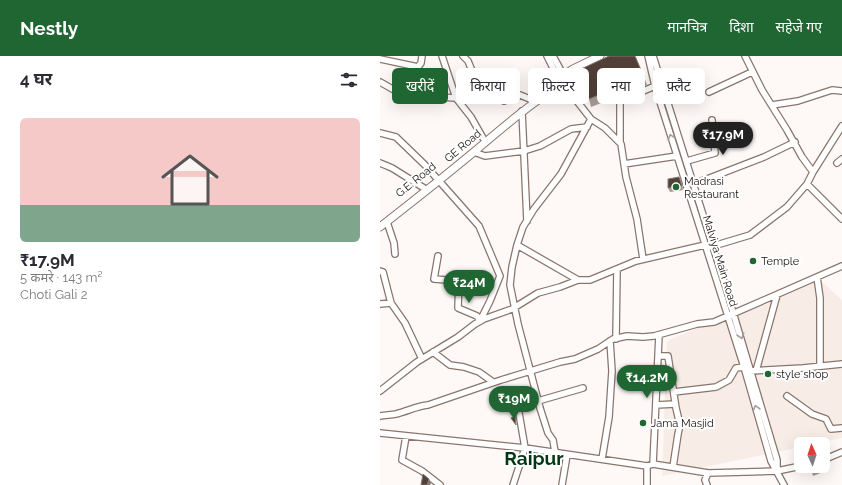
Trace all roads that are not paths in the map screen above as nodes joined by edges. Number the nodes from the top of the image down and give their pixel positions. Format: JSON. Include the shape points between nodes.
{"nodes":[{"id":1,"x":422,"y":56,"type":"edge"},
{"id":2,"x":442,"y":56,"type":"edge"},
{"id":3,"x":463,"y":56,"type":"edge"},
{"id":4,"x":547,"y":56,"type":"edge"},
{"id":5,"x":553,"y":56,"type":"edge"},
{"id":6,"x":648,"y":56,"type":"edge"},
{"id":7,"x":745,"y":56,"type":"edge"},
{"id":8,"x":654,"y":58,"type":"edge"},
{"id":9,"x":380,"y":59,"type":"edge"},
{"id":10,"x":602,"y":59,"type":"edge"},
{"id":11,"x":580,"y":66,"type":"junction"},
{"id":12,"x":552,"y":67,"type":"edge"},
{"id":13,"x":559,"y":67,"type":"joint"},
{"id":14,"x":471,"y":68,"type":"edge"},
{"id":15,"x":578,"y":68,"type":"edge"},
{"id":16,"x":586,"y":68,"type":"edge"},
{"id":17,"x":752,"y":72,"type":"junction"},
{"id":18,"x":653,"y":77,"type":"edge"},
{"id":19,"x":380,"y":82,"type":"edge"},
{"id":20,"x":653,"y":87,"type":"edge"},
{"id":21,"x":842,"y":91,"type":"edge"},
{"id":22,"x":709,"y":92,"type":"dead end"},
{"id":23,"x":456,"y":98,"type":"joint"},
{"id":24,"x":528,"y":103,"type":"edge"},
{"id":25,"x":461,"y":104,"type":"edge"},
{"id":26,"x":528,"y":104,"type":"edge"},
{"id":27,"x":580,"y":104,"type":"edge"},
{"id":28,"x":661,"y":104,"type":"edge"},
{"id":29,"x":772,"y":105,"type":"junction"},
{"id":30,"x":522,"y":111,"type":"junction"},
{"id":31,"x":591,"y":119,"type":"junction"},
{"id":32,"x":712,"y":120,"type":"dead end"},
{"id":33,"x":842,"y":126,"type":"edge"},
{"id":34,"x":587,"y":127,"type":"junction"},
{"id":35,"x":380,"y":133,"type":"edge"},
{"id":36,"x":484,"y":138,"type":"junction"},
{"id":37,"x":620,"y":142,"type":"junction"},
{"id":38,"x":795,"y":142,"type":"junction"},
{"id":39,"x":524,"y":151,"type":"junction"},
{"id":40,"x":474,"y":152,"type":"junction"},
{"id":41,"x":677,"y":156,"type":"junction"},
{"id":42,"x":842,"y":159,"type":"edge"},
{"id":43,"x":687,"y":161,"type":"junction"},
{"id":44,"x":380,"y":163,"type":"edge"},
{"id":45,"x":837,"y":163,"type":"dead end"},
{"id":46,"x":624,"y":164,"type":"junction"},
{"id":47,"x":812,"y":172,"type":"junction"},
{"id":48,"x":437,"y":179,"type":"junction"},
{"id":49,"x":694,"y":184,"type":"junction"},
{"id":50,"x":807,"y":184,"type":"junction"},
{"id":51,"x":424,"y":188,"type":"junction"},
{"id":52,"x":842,"y":219,"type":"edge"},
{"id":53,"x":527,"y":221,"type":"junction"},
{"id":54,"x":383,"y":222,"type":"edge"},
{"id":55,"x":380,"y":227,"type":"edge"},
{"id":56,"x":517,"y":245,"type":"junction"},
{"id":57,"x":714,"y":246,"type":"junction"},
{"id":58,"x":706,"y":247,"type":"junction"},
{"id":59,"x":395,"y":254,"type":"dead end"},
{"id":60,"x":438,"y":256,"type":"dead end"},
{"id":61,"x":643,"y":259,"type":"junction"},
{"id":62,"x":842,"y":266,"type":"edge"},
{"id":63,"x":617,"y":268,"type":"junction"},
{"id":64,"x":380,"y":272,"type":"edge"},
{"id":65,"x":500,"y":276,"type":"junction"},
{"id":66,"x":817,"y":277,"type":"junction"},
{"id":67,"x":578,"y":280,"type":"junction"},
{"id":68,"x":510,"y":285,"type":"junction"},
{"id":69,"x":777,"y":295,"type":"junction"},
{"id":70,"x":392,"y":303,"type":"junction"},
{"id":71,"x":380,"y":304,"type":"edge"},
{"id":72,"x":515,"y":306,"type":"junction"},
{"id":73,"x":734,"y":314,"type":"junction"},
{"id":74,"x":727,"y":316,"type":"junction"},
{"id":75,"x":480,"y":321,"type":"junction"},
{"id":76,"x":659,"y":335,"type":"junction"},
{"id":77,"x":613,"y":340,"type":"junction"},
{"id":78,"x":433,"y":352,"type":"junction"},
{"id":79,"x":659,"y":356,"type":"junction"},
{"id":80,"x":422,"y":359,"type":"junction"},
{"id":81,"x":842,"y":364,"type":"edge"},
{"id":82,"x":820,"y":366,"type":"junction"},
{"id":83,"x":749,"y":370,"type":"junction"},
{"id":84,"x":530,"y":372,"type":"junction"},
{"id":85,"x":493,"y":382,"type":"junction"},
{"id":86,"x":583,"y":388,"type":"dead end"},
{"id":87,"x":380,"y":391,"type":"edge"},
{"id":88,"x":674,"y":392,"type":"junction"},
{"id":89,"x":787,"y":396,"type":"dead end"},
{"id":90,"x":538,"y":401,"type":"junction"},
{"id":91,"x":675,"y":404,"type":"junction"},
{"id":92,"x":656,"y":405,"type":"junction"},
{"id":93,"x":519,"y":413,"type":"dead end"},
{"id":94,"x":380,"y":416,"type":"edge"},
{"id":95,"x":842,"y":428,"type":"edge"},
{"id":96,"x":380,"y":433,"type":"edge"},
{"id":97,"x":406,"y":436,"type":"junction"},
{"id":98,"x":525,"y":448,"type":"junction"},
{"id":99,"x":555,"y":452,"type":"junction"},
{"id":100,"x":842,"y":452,"type":"edge"},
{"id":101,"x":567,"y":455,"type":"junction"},
{"id":102,"x":830,"y":457,"type":"edge"},
{"id":103,"x":602,"y":459,"type":"junction"},
{"id":104,"x":650,"y":465,"type":"junction"},
{"id":105,"x":673,"y":467,"type":"junction"},
{"id":106,"x":794,"y":467,"type":"edge"},
{"id":107,"x":777,"y":471,"type":"junction"},
{"id":108,"x":708,"y":473,"type":"junction"},
{"id":109,"x":432,"y":483,"type":"edge"},
{"id":110,"x":440,"y":485,"type":"edge"},
{"id":111,"x":513,"y":485,"type":"edge"},
{"id":112,"x":562,"y":485,"type":"edge"},
{"id":113,"x":647,"y":485,"type":"edge"},
{"id":114,"x":707,"y":485,"type":"edge"},
{"id":115,"x":784,"y":485,"type":"edge"}],
"edges":[{"from":1,"to":9,"type":"street","via":[[418,67]]},
{"from":2,"to":23,"type":"street"},
{"from":3,"to":14,"type":"street"},
{"from":4,"to":12,"type":"street"},
{"from":5,"to":13,"type":"street"},
{"from":6,"to":18,"type":"street","name":"Malviya Main Road"},
{"from":7,"to":17,"type":"street"},
{"from":8,"to":43,"type":"street","name":"Malviya Main Road"},
{"from":10,"to":11,"type":"main road"},
{"from":10,"to":16,"type":"main road"},
{"from":11,"to":13,"type":"street","via":[[563,69]]},
{"from":11,"to":15,"type":"main road"},
{"from":17,"to":22,"type":"street"},
{"from":17,"to":29,"type":"street"},
{"from":19,"to":23,"type":"street","via":[[403,95]]},
{"from":20,"to":37,"type":"street","via":[[620,101]]},
{"from":21,"to":29,"type":"street","via":[[832,90],[798,101]]},
{"from":24,"to":36,"type":"main road","name":"G.E. Road"},
{"from":25,"to":36,"type":"street"},
{"from":26,"to":30,"type":"main road","name":"GE Road"},
{"from":27,"to":31,"type":"street"},
{"from":41,"to":28,"type":"street","name":"Malviya Main Road","one_way":true},
{"from":29,"to":38,"type":"street"},
{"from":30,"to":39,"type":"street"},
{"from":30,"to":40,"type":"main road","name":"GE Road"},
{"from":31,"to":34,"type":"street"},
{"from":31,"to":37,"type":"street"},
{"from":32,"to":43,"type":"street","via":[[715,153]]},
{"from":33,"to":47,"type":"street"},
{"from":34,"to":39,"type":"street","via":[[571,129],[540,146]]},
{"from":34,"to":53,"type":"street","via":[[561,174]]},
{"from":35,"to":48,"type":"street","via":[[396,137]]},
{"from":36,"to":48,"type":"main road","name":"G.E. Road"},
{"from":37,"to":46,"type":"street"},
{"from":38,"to":47,"type":"street"},
{"from":38,"to":49,"type":"street"},
{"from":39,"to":40,"type":"street","via":[[485,156]]},
{"from":39,"to":53,"type":"street"},
{"from":40,"to":48,"type":"main road","name":"GE Road"},
{"from":41,"to":46,"type":"street"},
{"from":41,"to":58,"type":"street","name":"Malviya Main Road"},
{"from":42,"to":45,"type":"street"},
{"from":43,"to":49,"type":"street","name":"Malviya Main Road"},
{"from":44,"to":51,"type":"street"},
{"from":46,"to":61,"type":"street"},
{"from":47,"to":50,"type":"street"},
{"from":48,"to":51,"type":"main road","name":"G.E. Road"},
{"from":48,"to":54,"type":"main road","name":"GE Road"},
{"from":48,"to":65,"type":"street","via":[[479,226]]},
{"from":49,"to":57,"type":"street","name":"Malviya Main Road"},
{"from":50,"to":52,"type":"street"},
{"from":50,"to":57,"type":"street","via":[[787,207],[750,235]]},
{"from":51,"to":54,"type":"main road","name":"G.E. Road"},
{"from":53,"to":56,"type":"street"},
{"from":54,"to":55,"type":"main road","name":"GE Road"},
{"from":54,"to":59,"type":"street","via":[[394,243]]},
{"from":56,"to":67,"type":"street"},
{"from":56,"to":68,"type":"street"},
{"from":57,"to":58,"type":"street"},
{"from":57,"to":73,"type":"street","name":"Malviya Main Road"},
{"from":58,"to":61,"type":"street"},
{"from":58,"to":74,"type":"street","name":"Malviya Main Road"},
{"from":60,"to":75,"type":"street","via":[[434,279],[459,281],[458,308],[477,316]]},
{"from":61,"to":63,"type":"street"},
{"from":62,"to":66,"type":"street"},
{"from":63,"to":67,"type":"street","via":[[590,280]]},
{"from":63,"to":77,"type":"street"},
{"from":64,"to":70,"type":"street","via":[[383,272]]},
{"from":65,"to":68,"type":"street"},
{"from":65,"to":75,"type":"street"},
{"from":66,"to":69,"type":"street"},
{"from":66,"to":82,"type":"street","via":[[820,298]]},
{"from":67,"to":72,"type":"street","via":[[538,293]]},
{"from":68,"to":72,"type":"street"},
{"from":69,"to":73,"type":"street"},
{"from":69,"to":83,"type":"street"},
{"from":70,"to":71,"type":"street"},
{"from":70,"to":80,"type":"street","via":[[405,323]]},
{"from":72,"to":75,"type":"street"},
{"from":72,"to":84,"type":"street"},
{"from":73,"to":74,"type":"street"},
{"from":73,"to":83,"type":"street","name":"Malviya Main Road","one_way":true},
{"from":74,"to":76,"type":"street","via":[[714,322]]},
{"from":74,"to":83,"type":"street","name":"Malviya Main Road"},
{"from":75,"to":78,"type":"street"},
{"from":76,"to":77,"type":"street","via":[[627,336]]},
{"from":76,"to":79,"type":"street"},
{"from":77,"to":84,"type":"street","via":[[575,359]]},
{"from":77,"to":103,"type":"street","via":[[609,417]]},
{"from":78,"to":80,"type":"street"},
{"from":78,"to":85,"type":"street","via":[[450,365],[479,372]]},
{"from":79,"to":88,"type":"street","via":[[668,356]]},
{"from":79,"to":92,"type":"street"},
{"from":80,"to":87,"type":"street"},
{"from":81,"to":82,"type":"street"},
{"from":82,"to":83,"type":"street"},
{"from":83,"to":88,"type":"street","via":[[736,368],[730,380],[716,387]]},
{"from":83,"to":107,"type":"street","name":"Malviya Main Road","via":[[771,461]]},
{"from":84,"to":85,"type":"street"},
{"from":84,"to":90,"type":"street"},
{"from":85,"to":94,"type":"street","via":[[428,405],[417,406],[398,414]]},
{"from":86,"to":90,"type":"street"},
{"from":88,"to":91,"type":"street"},
{"from":89,"to":95,"type":"street","via":[[812,414],[826,419],[831,428]]},
{"from":90,"to":99,"type":"street"},
{"from":91,"to":92,"type":"street"},
{"from":91,"to":105,"type":"street","via":[[680,425]]},
{"from":92,"to":104,"type":"street"},
{"from":93,"to":98,"type":"street"},
{"from":96,"to":97,"type":"street"},
{"from":97,"to":98,"type":"street"},
{"from":97,"to":109,"type":"street","via":[[402,460],[422,471]]},
{"from":98,"to":99,"type":"street"},
{"from":98,"to":111,"type":"street"},
{"from":99,"to":101,"type":"street"},
{"from":100,"to":102,"type":"street"},
{"from":101,"to":103,"type":"street"},
{"from":101,"to":112,"type":"street"},
{"from":103,"to":104,"type":"street"},
{"from":104,"to":105,"type":"street"},
{"from":104,"to":113,"type":"street"},
{"from":105,"to":108,"type":"street"},
{"from":106,"to":107,"type":"street"},
{"from":107,"to":108,"type":"street"},
{"from":107,"to":115,"type":"street","name":"Malviya Main Road"},
{"from":108,"to":114,"type":"street","via":[[705,480]]},
{"from":109,"to":110,"type":"street"}]}
